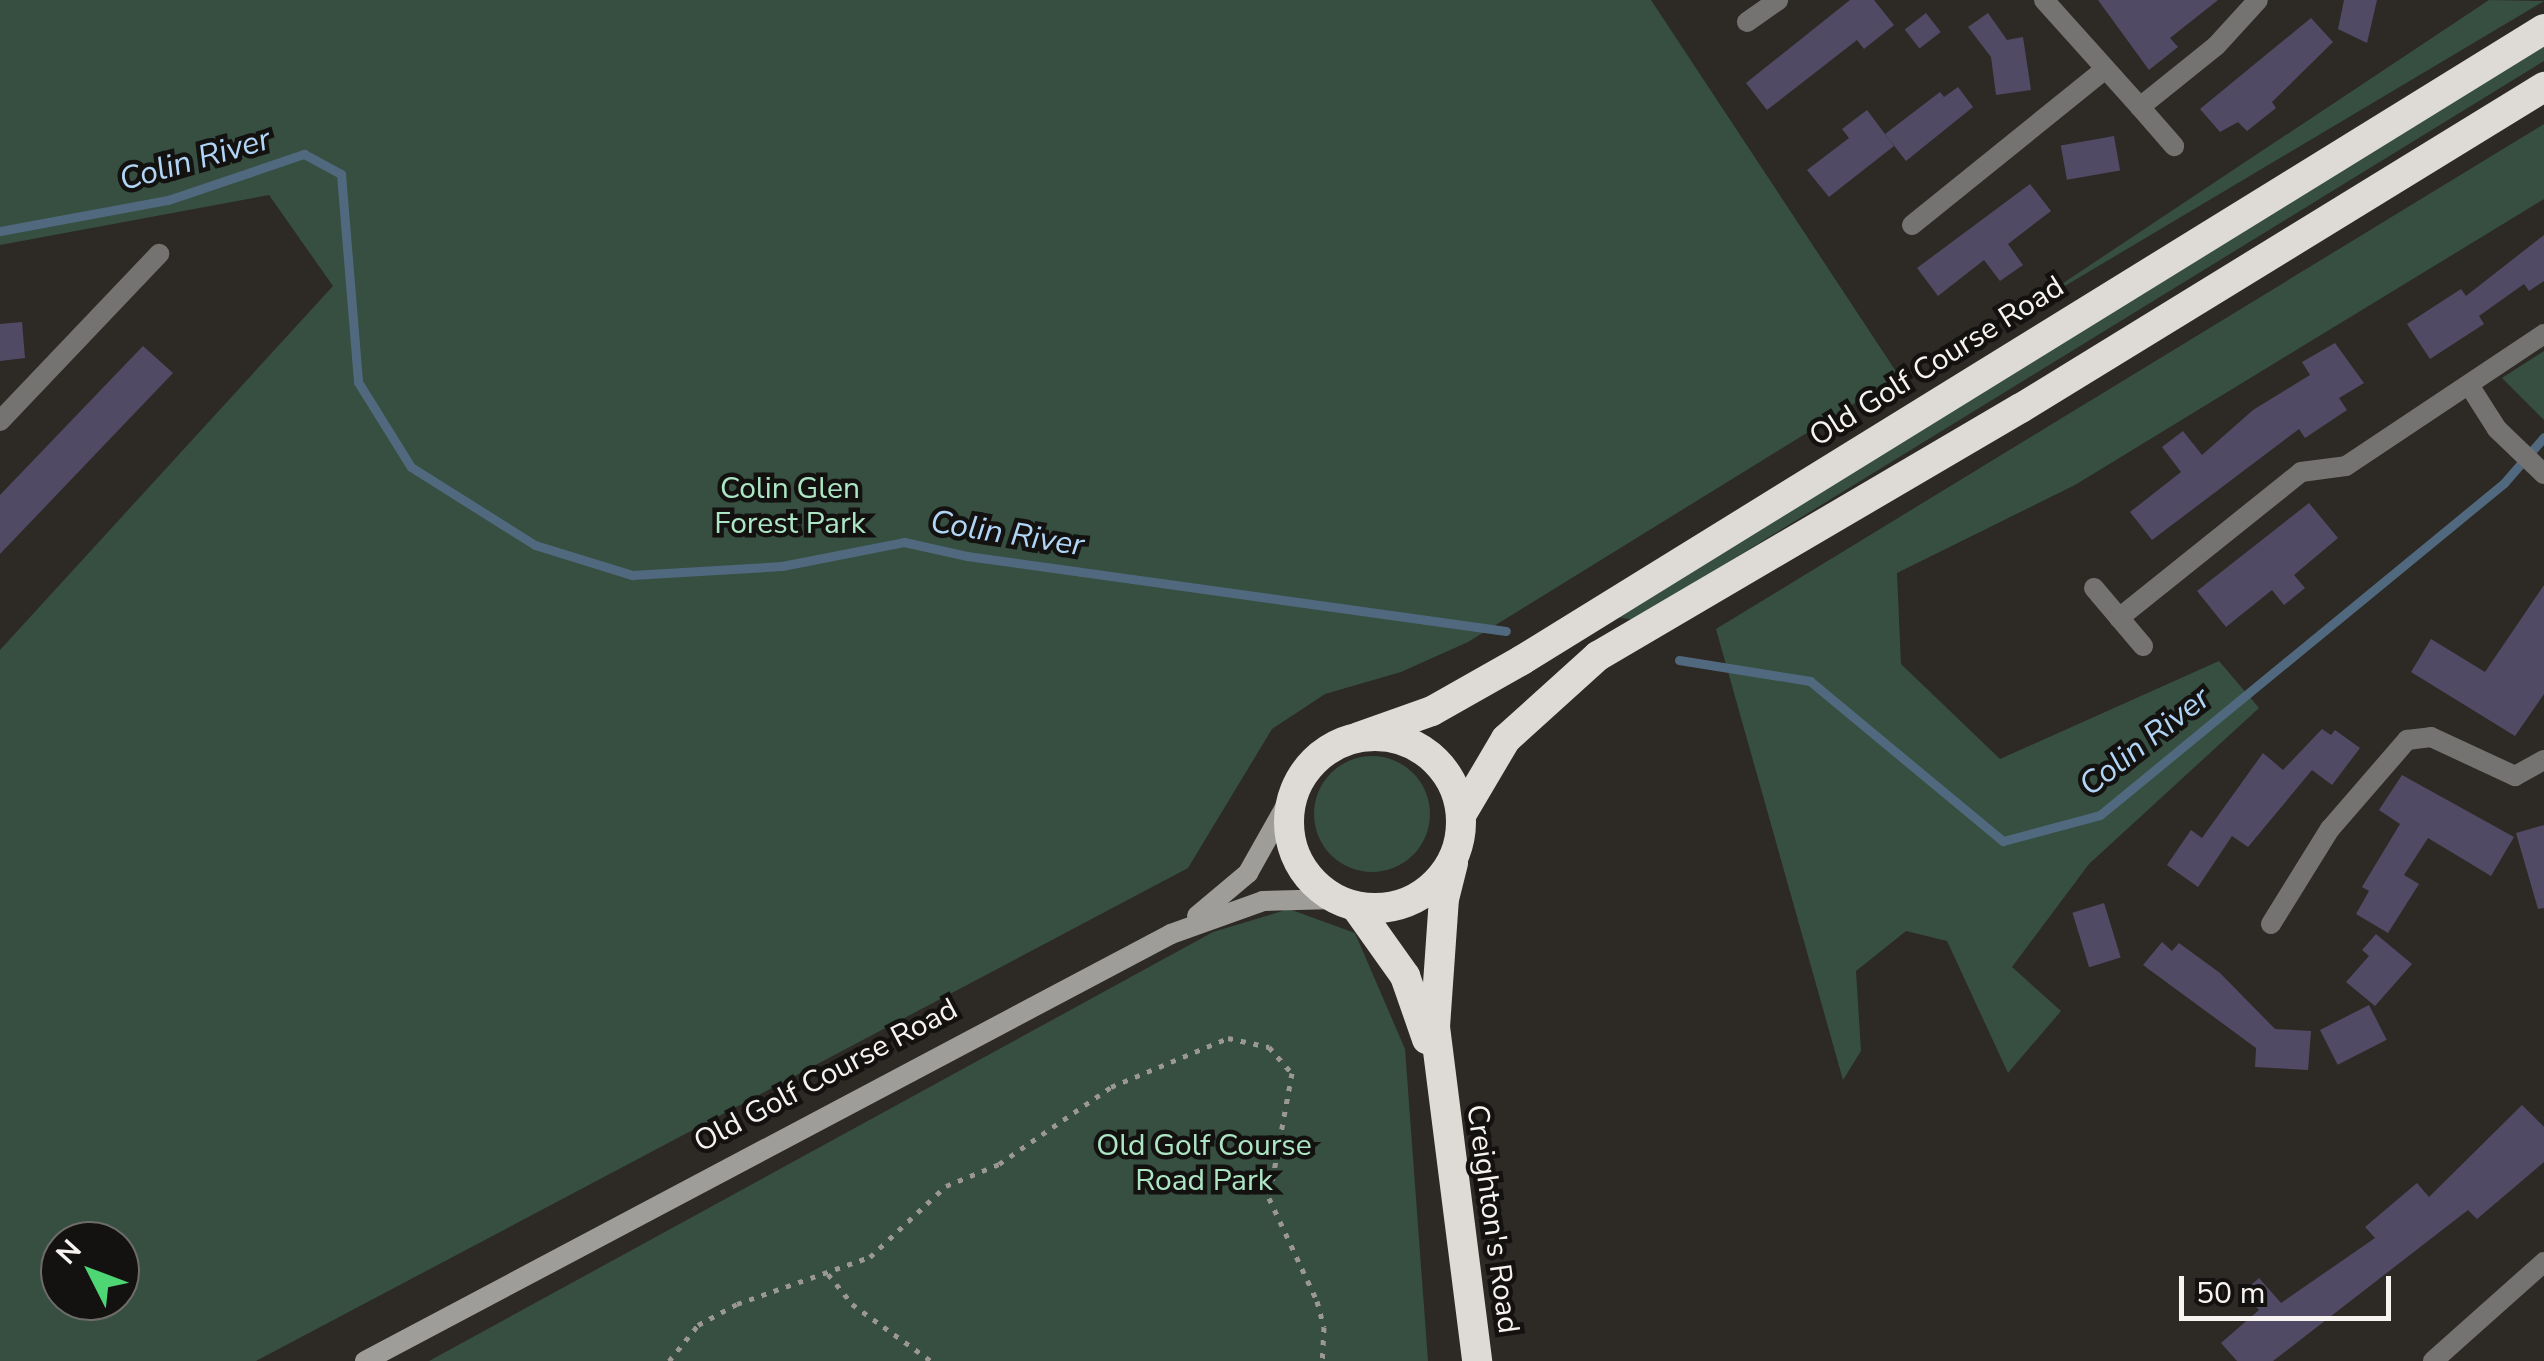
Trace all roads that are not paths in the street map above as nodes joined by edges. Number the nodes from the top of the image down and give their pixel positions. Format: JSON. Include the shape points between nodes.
{"nodes":[{"id":1,"x":1778,"y":0,"type":"edge"},
{"id":2,"x":2044,"y":0,"type":"edge"},
{"id":3,"x":2258,"y":0,"type":"edge"},
{"id":4,"x":1746,"y":22,"type":"dead end"},
{"id":5,"x":2544,"y":29,"type":"edge"},
{"id":6,"x":2105,"y":68,"type":"junction"},
{"id":7,"x":2544,"y":87,"type":"edge"},
{"id":8,"x":2140,"y":106,"type":"junction"},
{"id":9,"x":2174,"y":146,"type":"dead end"},
{"id":10,"x":1912,"y":224,"type":"dead end"},
{"id":11,"x":159,"y":254,"type":"dead end"},
{"id":12,"x":2544,"y":334,"type":"edge"},
{"id":13,"x":2469,"y":384,"type":"junction"},
{"id":14,"x":0,"y":421,"type":"edge"},
{"id":15,"x":2544,"y":474,"type":"edge"},
{"id":16,"x":2094,"y":588,"type":"dead end"},
{"id":17,"x":1670,"y":618,"type":"junction"},
{"id":18,"x":2119,"y":618,"type":"junction"},
{"id":19,"x":2142,"y":646,"type":"dead end"},
{"id":20,"x":1359,"y":737,"type":"junction"},
{"id":21,"x":2544,"y":760,"type":"edge"},
{"id":22,"x":1296,"y":786,"type":"junction"},
{"id":23,"x":1460,"y":815,"type":"junction"},
{"id":24,"x":1456,"y":851,"type":"junction"},
{"id":25,"x":1345,"y":903,"type":"junction"},
{"id":26,"x":2271,"y":924,"type":"dead end"},
{"id":27,"x":1171,"y":934,"type":"junction"},
{"id":28,"x":1438,"y":1086,"type":"junction"},
{"id":29,"x":2544,"y":1262,"type":"edge"},
{"id":30,"x":365,"y":1361,"type":"edge"},
{"id":31,"x":1477,"y":1361,"type":"edge"},
{"id":32,"x":2433,"y":1361,"type":"edge"}],
"edges":[{"from":1,"to":4,"type":"street"},
{"from":2,"to":6,"type":"street"},
{"from":3,"to":8,"type":"street","via":[[2216,46]]},
{"from":5,"to":20,"type":"highway","name":"Old Golf Course Road","via":[[1522,660],[1432,711]]},
{"from":6,"to":8,"type":"street"},
{"from":6,"to":10,"type":"street"},
{"from":7,"to":17,"type":"highway"},
{"from":8,"to":9,"type":"street"},
{"from":11,"to":14,"type":"street"},
{"from":12,"to":13,"type":"street"},
{"from":13,"to":15,"type":"street","via":[[2497,429]]},
{"from":13,"to":18,"type":"street","via":[[2346,466],[2301,472]]},
{"from":16,"to":18,"type":"street"},
{"from":17,"to":23,"type":"highway","via":[[1598,656],[1550,693],[1506,739]]},
{"from":17,"to":24,"type":"highway","via":[[1568,702],[1511,760]]},
{"from":18,"to":19,"type":"street"},
{"from":20,"to":22,"type":"highway","via":[[1322,755]]},
{"from":20,"to":23,"type":"highway","via":[[1385,736],[1433,758],[1450,779]]},
{"from":21,"to":26,"type":"street","via":[[2515,776],[2430,737],[2406,740],[2330,829]]},
{"from":22,"to":25,"type":"highway","via":[[1290,839],[1299,864]]},
{"from":22,"to":27,"type":"street","via":[[1248,873]]},
{"from":23,"to":24,"type":"highway"},
{"from":24,"to":25,"type":"highway","via":[[1423,894],[1401,905]]},
{"from":24,"to":28,"type":"highway","name":"Creighton's Road","via":[[1437,965]]},
{"from":25,"to":27,"type":"street","name":"Old Golf Course Road","via":[[1263,901]]},
{"from":25,"to":28,"type":"highway","name":"Creighton's Road","via":[[1404,976]]},
{"from":27,"to":30,"type":"street","name":"Old Golf Course Road"},
{"from":28,"to":31,"type":"highway","name":"Creighton's Road"},
{"from":29,"to":32,"type":"street"}]}
